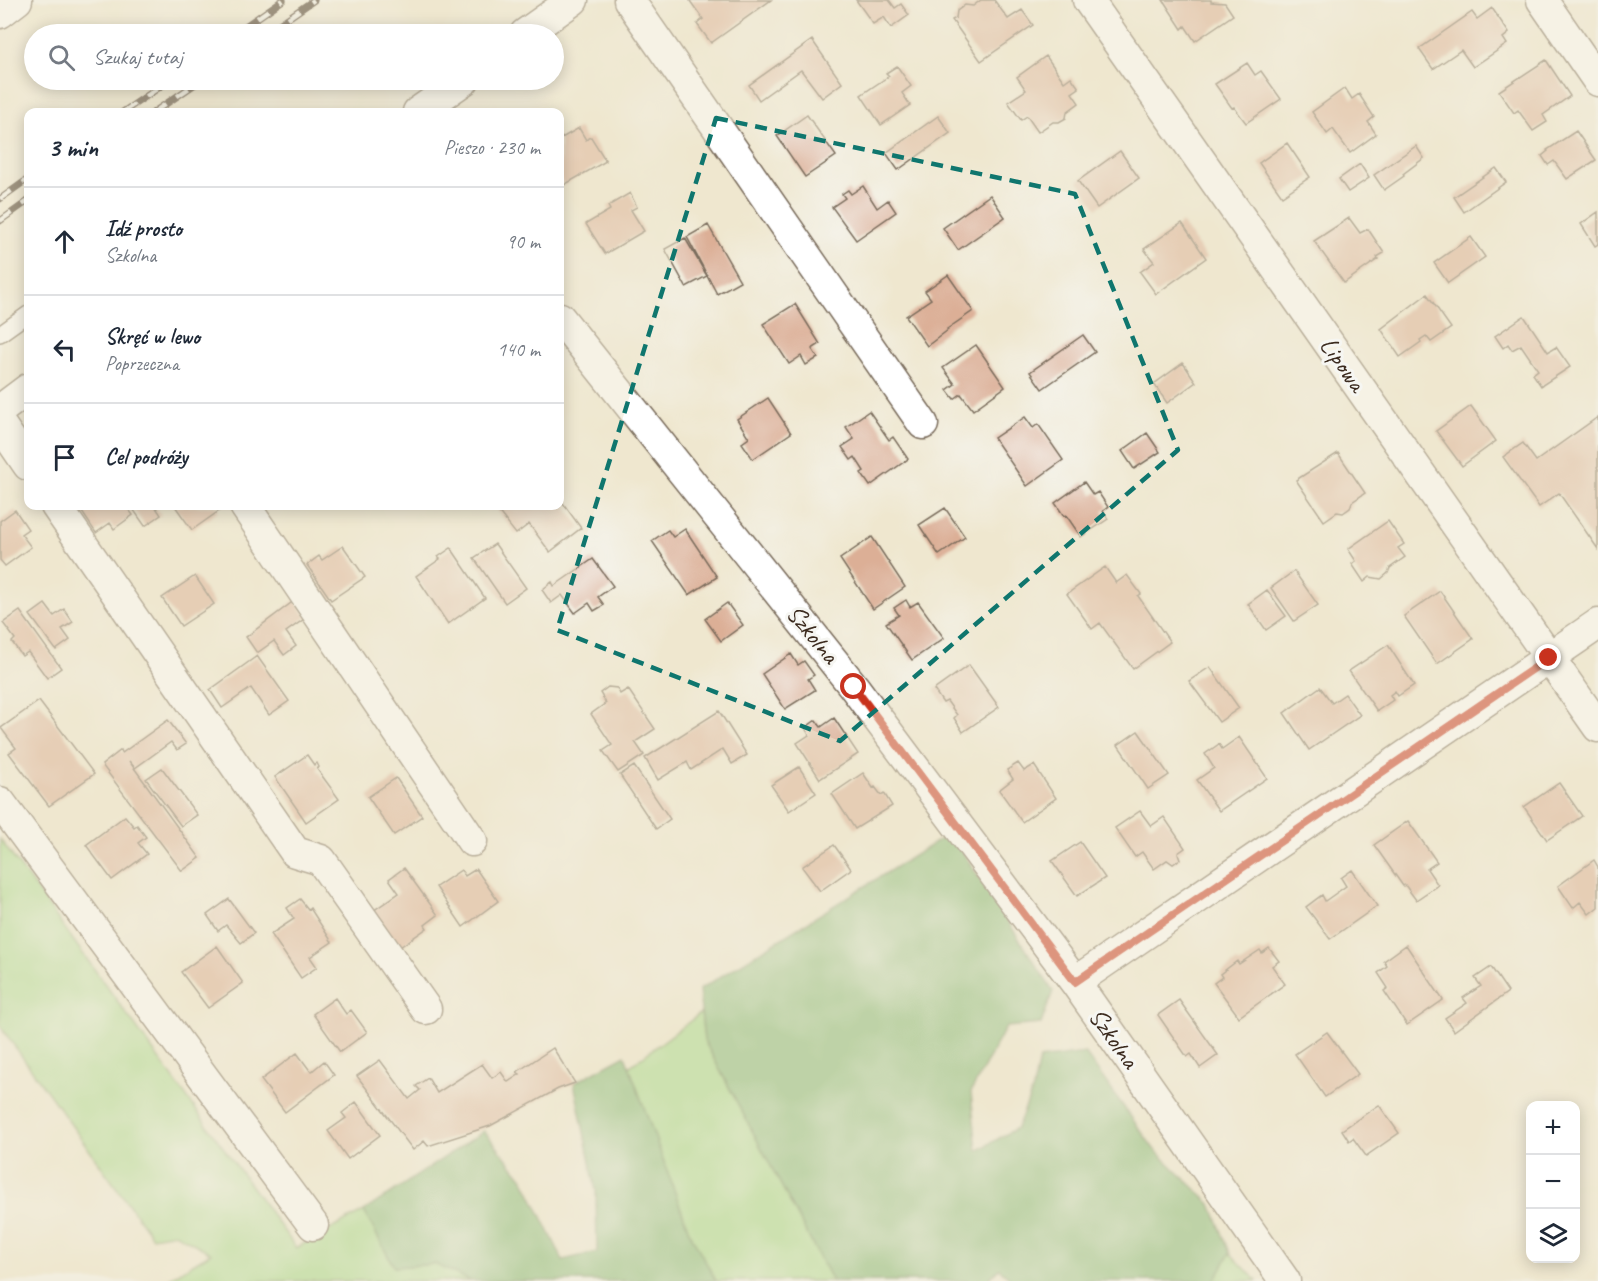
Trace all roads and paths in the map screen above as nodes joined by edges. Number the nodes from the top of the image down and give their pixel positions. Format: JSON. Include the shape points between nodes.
{"nodes":[{"id":1,"x":17,"y":0,"type":"edge"},
{"id":2,"x":573,"y":0,"type":"edge"},
{"id":3,"x":629,"y":0,"type":"edge"},
{"id":4,"x":1088,"y":0,"type":"edge"},
{"id":5,"x":1542,"y":0,"type":"edge"},
{"id":6,"x":0,"y":13,"type":"edge"},
{"id":7,"x":539,"y":24,"type":"edge"},
{"id":8,"x":1598,"y":81,"type":"edge"},
{"id":9,"x":450,"y":90,"type":"edge"},
{"id":10,"x":424,"y":108,"type":"edge"},
{"id":11,"x":24,"y":317,"type":"edge"},
{"id":12,"x":564,"y":323,"type":"edge"},
{"id":13,"x":0,"y":334,"type":"edge"},
{"id":14,"x":24,"y":392,"type":"edge"},
{"id":15,"x":0,"y":410,"type":"edge"},
{"id":16,"x":0,"y":424,"type":"edge"},
{"id":17,"x":923,"y":424,"type":"dead end"},
{"id":18,"x":24,"y":459,"type":"edge"},
{"id":19,"x":59,"y":510,"type":"edge"},
{"id":20,"x":248,"y":510,"type":"edge"},
{"id":21,"x":1598,"y":624,"type":"edge"},
{"id":22,"x":1549,"y":658,"type":"junction"},
{"id":23,"x":1598,"y":727,"type":"edge"},
{"id":24,"x":0,"y":802,"type":"edge"},
{"id":25,"x":472,"y":841,"type":"dead end"},
{"id":26,"x":1075,"y":982,"type":"junction"},
{"id":27,"x":426,"y":1009,"type":"dead end"},
{"id":28,"x":313,"y":1226,"type":"dead end"},
{"id":29,"x":1285,"y":1281,"type":"edge"}],
"edges":[{"from":1,"to":6,"type":"street"},
{"from":2,"to":7,"type":"street"},
{"from":3,"to":17,"type":"street"},
{"from":4,"to":22,"type":"street","name":"Lipowa"},
{"from":5,"to":8,"type":"street"},
{"from":9,"to":10,"type":"street"},
{"from":11,"to":13,"type":"lane"},
{"from":12,"to":26,"type":"street","name":"Szkolna","via":[[854,687]]},
{"from":14,"to":15,"type":"street"},
{"from":16,"to":18,"type":"street"},
{"from":19,"to":27,"type":"street","via":[[294,852],[321,860]]},
{"from":20,"to":25,"type":"street"},
{"from":21,"to":22,"type":"street"},
{"from":22,"to":23,"type":"street","name":"Lipowa"},
{"from":22,"to":26,"type":"street"},
{"from":24,"to":28,"type":"street"},
{"from":26,"to":29,"type":"street","name":"Szkolna"}]}
